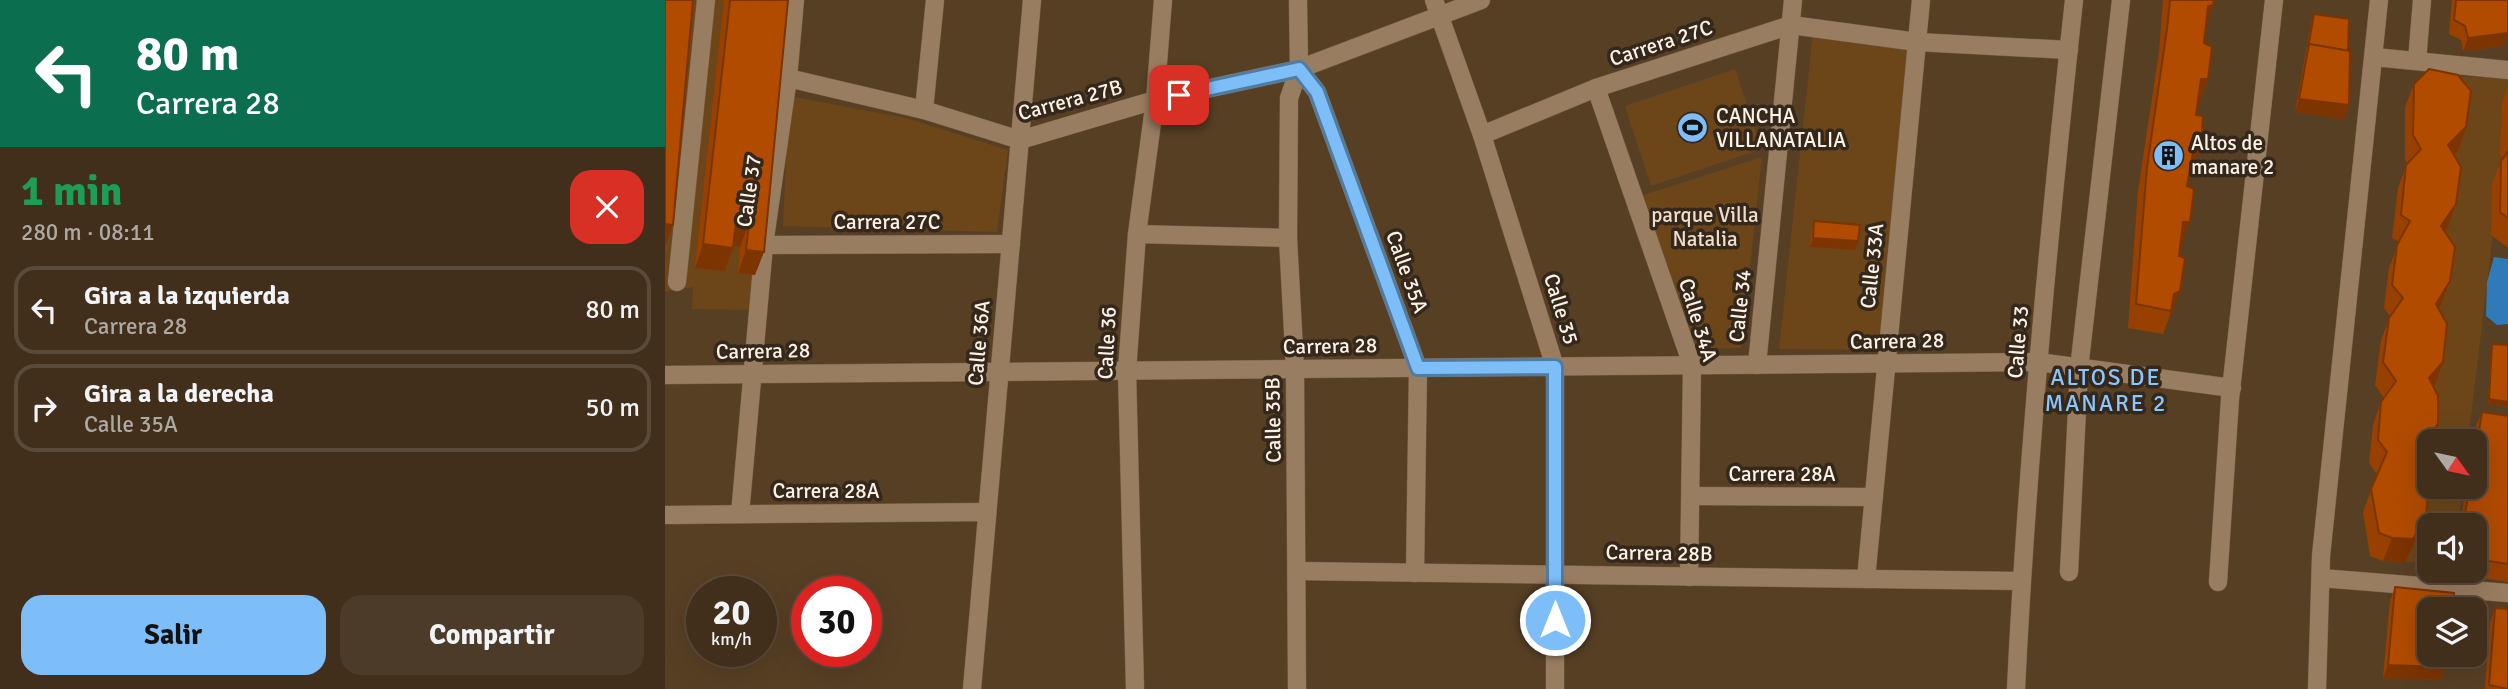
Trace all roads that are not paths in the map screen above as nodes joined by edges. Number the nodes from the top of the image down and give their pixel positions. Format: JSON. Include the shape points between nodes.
{"nodes":[{"id":1,"x":706,"y":0,"type":"edge"},
{"id":2,"x":795,"y":0,"type":"edge"},
{"id":3,"x":935,"y":0,"type":"edge"},
{"id":4,"x":1032,"y":0,"type":"edge"},
{"id":5,"x":1163,"y":0,"type":"edge"},
{"id":6,"x":1298,"y":0,"type":"edge"},
{"id":7,"x":1481,"y":0,"type":"edge"},
{"id":8,"x":1793,"y":0,"type":"edge"},
{"id":9,"x":1921,"y":0,"type":"edge"},
{"id":10,"x":2074,"y":0,"type":"edge"},
{"id":11,"x":2121,"y":0,"type":"edge"},
{"id":12,"x":2274,"y":0,"type":"edge"},
{"id":13,"x":2379,"y":0,"type":"edge"},
{"id":14,"x":2422,"y":0,"type":"edge"},
{"id":15,"x":1437,"y":8,"type":"edge"},
{"id":16,"x":1791,"y":25,"type":"junction"},
{"id":17,"x":1917,"y":41,"type":"junction"},
{"id":18,"x":2069,"y":50,"type":"junction"},
{"id":19,"x":2374,"y":57,"type":"junction"},
{"id":20,"x":2417,"y":61,"type":"junction"},
{"id":21,"x":1299,"y":69,"type":"junction"},
{"id":22,"x":2508,"y":70,"type":"edge"},
{"id":23,"x":788,"y":79,"type":"junction"},
{"id":24,"x":1596,"y":88,"type":"junction"},
{"id":25,"x":1155,"y":100,"type":"junction"},
{"id":26,"x":924,"y":110,"type":"junction"},
{"id":27,"x":1482,"y":135,"type":"junction"},
{"id":28,"x":1020,"y":140,"type":"junction"},
{"id":29,"x":1137,"y":234,"type":"junction"},
{"id":30,"x":1288,"y":238,"type":"junction"},
{"id":31,"x":1011,"y":244,"type":"junction"},
{"id":32,"x":764,"y":245,"type":"junction"},
{"id":33,"x":677,"y":282,"type":"dead end"},
{"id":34,"x":2038,"y":362,"type":"junction"},
{"id":35,"x":1886,"y":364,"type":"junction"},
{"id":36,"x":1692,"y":365,"type":"junction"},
{"id":37,"x":1757,"y":365,"type":"junction"},
{"id":38,"x":1555,"y":367,"type":"junction"},
{"id":39,"x":1418,"y":368,"type":"junction"},
{"id":40,"x":1295,"y":369,"type":"junction"},
{"id":41,"x":2079,"y":369,"type":"junction"},
{"id":42,"x":1127,"y":370,"type":"junction"},
{"id":43,"x":1000,"y":372,"type":"junction"},
{"id":44,"x":753,"y":374,"type":"junction"},
{"id":45,"x":665,"y":375,"type":"edge"},
{"id":46,"x":2232,"y":388,"type":"junction"},
{"id":47,"x":1691,"y":496,"type":"junction"},
{"id":48,"x":1874,"y":497,"type":"junction"},
{"id":49,"x":987,"y":512,"type":"junction"},
{"id":50,"x":740,"y":514,"type":"junction"},
{"id":51,"x":665,"y":515,"type":"edge"},
{"id":52,"x":1297,"y":572,"type":"junction"},
{"id":53,"x":2069,"y":572,"type":"dead end"},
{"id":54,"x":1415,"y":573,"type":"junction"},
{"id":55,"x":1555,"y":575,"type":"junction"},
{"id":56,"x":1689,"y":577,"type":"junction"},
{"id":57,"x":2321,"y":578,"type":"junction"},
{"id":58,"x":1866,"y":579,"type":"junction"},
{"id":59,"x":2021,"y":581,"type":"junction"},
{"id":60,"x":2218,"y":582,"type":"dead end"},
{"id":61,"x":2508,"y":593,"type":"edge"},
{"id":62,"x":972,"y":689,"type":"edge"},
{"id":63,"x":1135,"y":689,"type":"edge"},
{"id":64,"x":1297,"y":689,"type":"edge"},
{"id":65,"x":1555,"y":689,"type":"edge"},
{"id":66,"x":2016,"y":689,"type":"edge"},
{"id":67,"x":2317,"y":689,"type":"edge"}],
"edges":[{"from":1,"to":33,"type":"street"},
{"from":2,"to":23,"type":"street","name":"Calle 37"},
{"from":3,"to":26,"type":"street"},
{"from":4,"to":28,"type":"street","name":"Calle 36A"},
{"from":5,"to":25,"type":"street","name":"Calle 36"},
{"from":6,"to":21,"type":"street"},
{"from":7,"to":15,"type":"street","name":"Carrera 27B"},
{"from":8,"to":16,"type":"street","name":"Calle 34"},
{"from":9,"to":17,"type":"street","name":"Calle 33A"},
{"from":10,"to":18,"type":"street","name":"Calle 33"},
{"from":11,"to":41,"type":"street"},
{"from":12,"to":46,"type":"street"},
{"from":13,"to":19,"type":"street"},
{"from":14,"to":20,"type":"street"},
{"from":15,"to":21,"type":"street","name":"Carrera 27B"},
{"from":15,"to":27,"type":"street","name":"Calle 35"},
{"from":16,"to":17,"type":"street","name":"Carrera 27C"},
{"from":16,"to":24,"type":"street","name":"Carrera 27C"},
{"from":16,"to":37,"type":"street","name":"Calle 34"},
{"from":17,"to":18,"type":"street","name":"Carrera 27C"},
{"from":17,"to":35,"type":"street","name":"Calle 33A"},
{"from":18,"to":34,"type":"street","name":"Calle 33"},
{"from":19,"to":20,"type":"street"},
{"from":19,"to":57,"type":"street"},
{"from":20,"to":22,"type":"street"},
{"from":21,"to":25,"type":"street","name":"Carrera 27B"},
{"from":21,"to":30,"type":"street","name":"Calle 35B","via":[[1289,98]]},
{"from":21,"to":39,"type":"street","name":"Calle 35A","via":[[1317,92]]},
{"from":23,"to":26,"type":"street","name":"Carrera 27B"},
{"from":23,"to":32,"type":"street","name":"Calle 37"},
{"from":24,"to":27,"type":"street","name":"Carrera 27C"},
{"from":24,"to":36,"type":"street","name":"Calle 34A"},
{"from":25,"to":28,"type":"street","name":"Carrera 27B"},
{"from":25,"to":29,"type":"street","name":"Calle 36"},
{"from":26,"to":28,"type":"street","name":"Carrera 27B"},
{"from":27,"to":38,"type":"street","name":"Calle 35"},
{"from":28,"to":31,"type":"street","name":"Calle 36A"},
{"from":29,"to":30,"type":"street"},
{"from":29,"to":42,"type":"street","name":"Calle 36"},
{"from":30,"to":40,"type":"street","name":"Calle 35B"},
{"from":31,"to":32,"type":"street","name":"Carrera 27C"},
{"from":31,"to":43,"type":"street","name":"Calle 36A"},
{"from":32,"to":44,"type":"street","name":"Calle 37"},
{"from":34,"to":35,"type":"street","name":"Carrera 28"},
{"from":34,"to":41,"type":"street","name":"Carrera 28"},
{"from":34,"to":59,"type":"street","name":"Calle 33"},
{"from":35,"to":37,"type":"street","name":"Carrera 28"},
{"from":35,"to":48,"type":"street","name":"Calle 33A"},
{"from":36,"to":37,"type":"street","name":"Carrera 28"},
{"from":36,"to":38,"type":"street","name":"Carrera 28"},
{"from":36,"to":47,"type":"street","name":"Calle 34A"},
{"from":38,"to":39,"type":"street","name":"Carrera 28"},
{"from":38,"to":55,"type":"street","name":"Calle 35"},
{"from":39,"to":40,"type":"street","name":"Carrera 28"},
{"from":39,"to":54,"type":"street","name":"Calle 35A"},
{"from":40,"to":42,"type":"street","name":"Carrera 28"},
{"from":40,"to":52,"type":"street","name":"Calle 35B"},
{"from":41,"to":46,"type":"street","name":"Carrera 28"},
{"from":41,"to":53,"type":"street"},
{"from":42,"to":43,"type":"street","name":"Carrera 28"},
{"from":42,"to":63,"type":"street","name":"Calle 36"},
{"from":43,"to":44,"type":"street","name":"Carrera 28"},
{"from":43,"to":49,"type":"street","name":"Calle 36A"},
{"from":44,"to":45,"type":"street","name":"Carrera 28"},
{"from":44,"to":50,"type":"street","name":"Calle 37"},
{"from":46,"to":60,"type":"street"},
{"from":47,"to":48,"type":"street","name":"Carrera 28A"},
{"from":47,"to":56,"type":"street","name":"Calle 34A"},
{"from":48,"to":58,"type":"street","name":"Calle 33A"},
{"from":49,"to":50,"type":"street","name":"Carrera 28A"},
{"from":49,"to":62,"type":"street","name":"Calle 36A"},
{"from":50,"to":51,"type":"street","name":"Carrera 28A"},
{"from":52,"to":54,"type":"street","name":"Carrera 28B"},
{"from":52,"to":64,"type":"street","name":"Calle 35B"},
{"from":54,"to":55,"type":"street","name":"Carrera 28B"},
{"from":55,"to":56,"type":"street","name":"Carrera 28B"},
{"from":55,"to":65,"type":"street","name":"Calle 35"},
{"from":56,"to":58,"type":"street","name":"Carrera 28B"},
{"from":57,"to":61,"type":"street"},
{"from":57,"to":67,"type":"street"},
{"from":58,"to":59,"type":"street","name":"Carrera 28B"},
{"from":59,"to":66,"type":"street","name":"Calle 33"}]}
